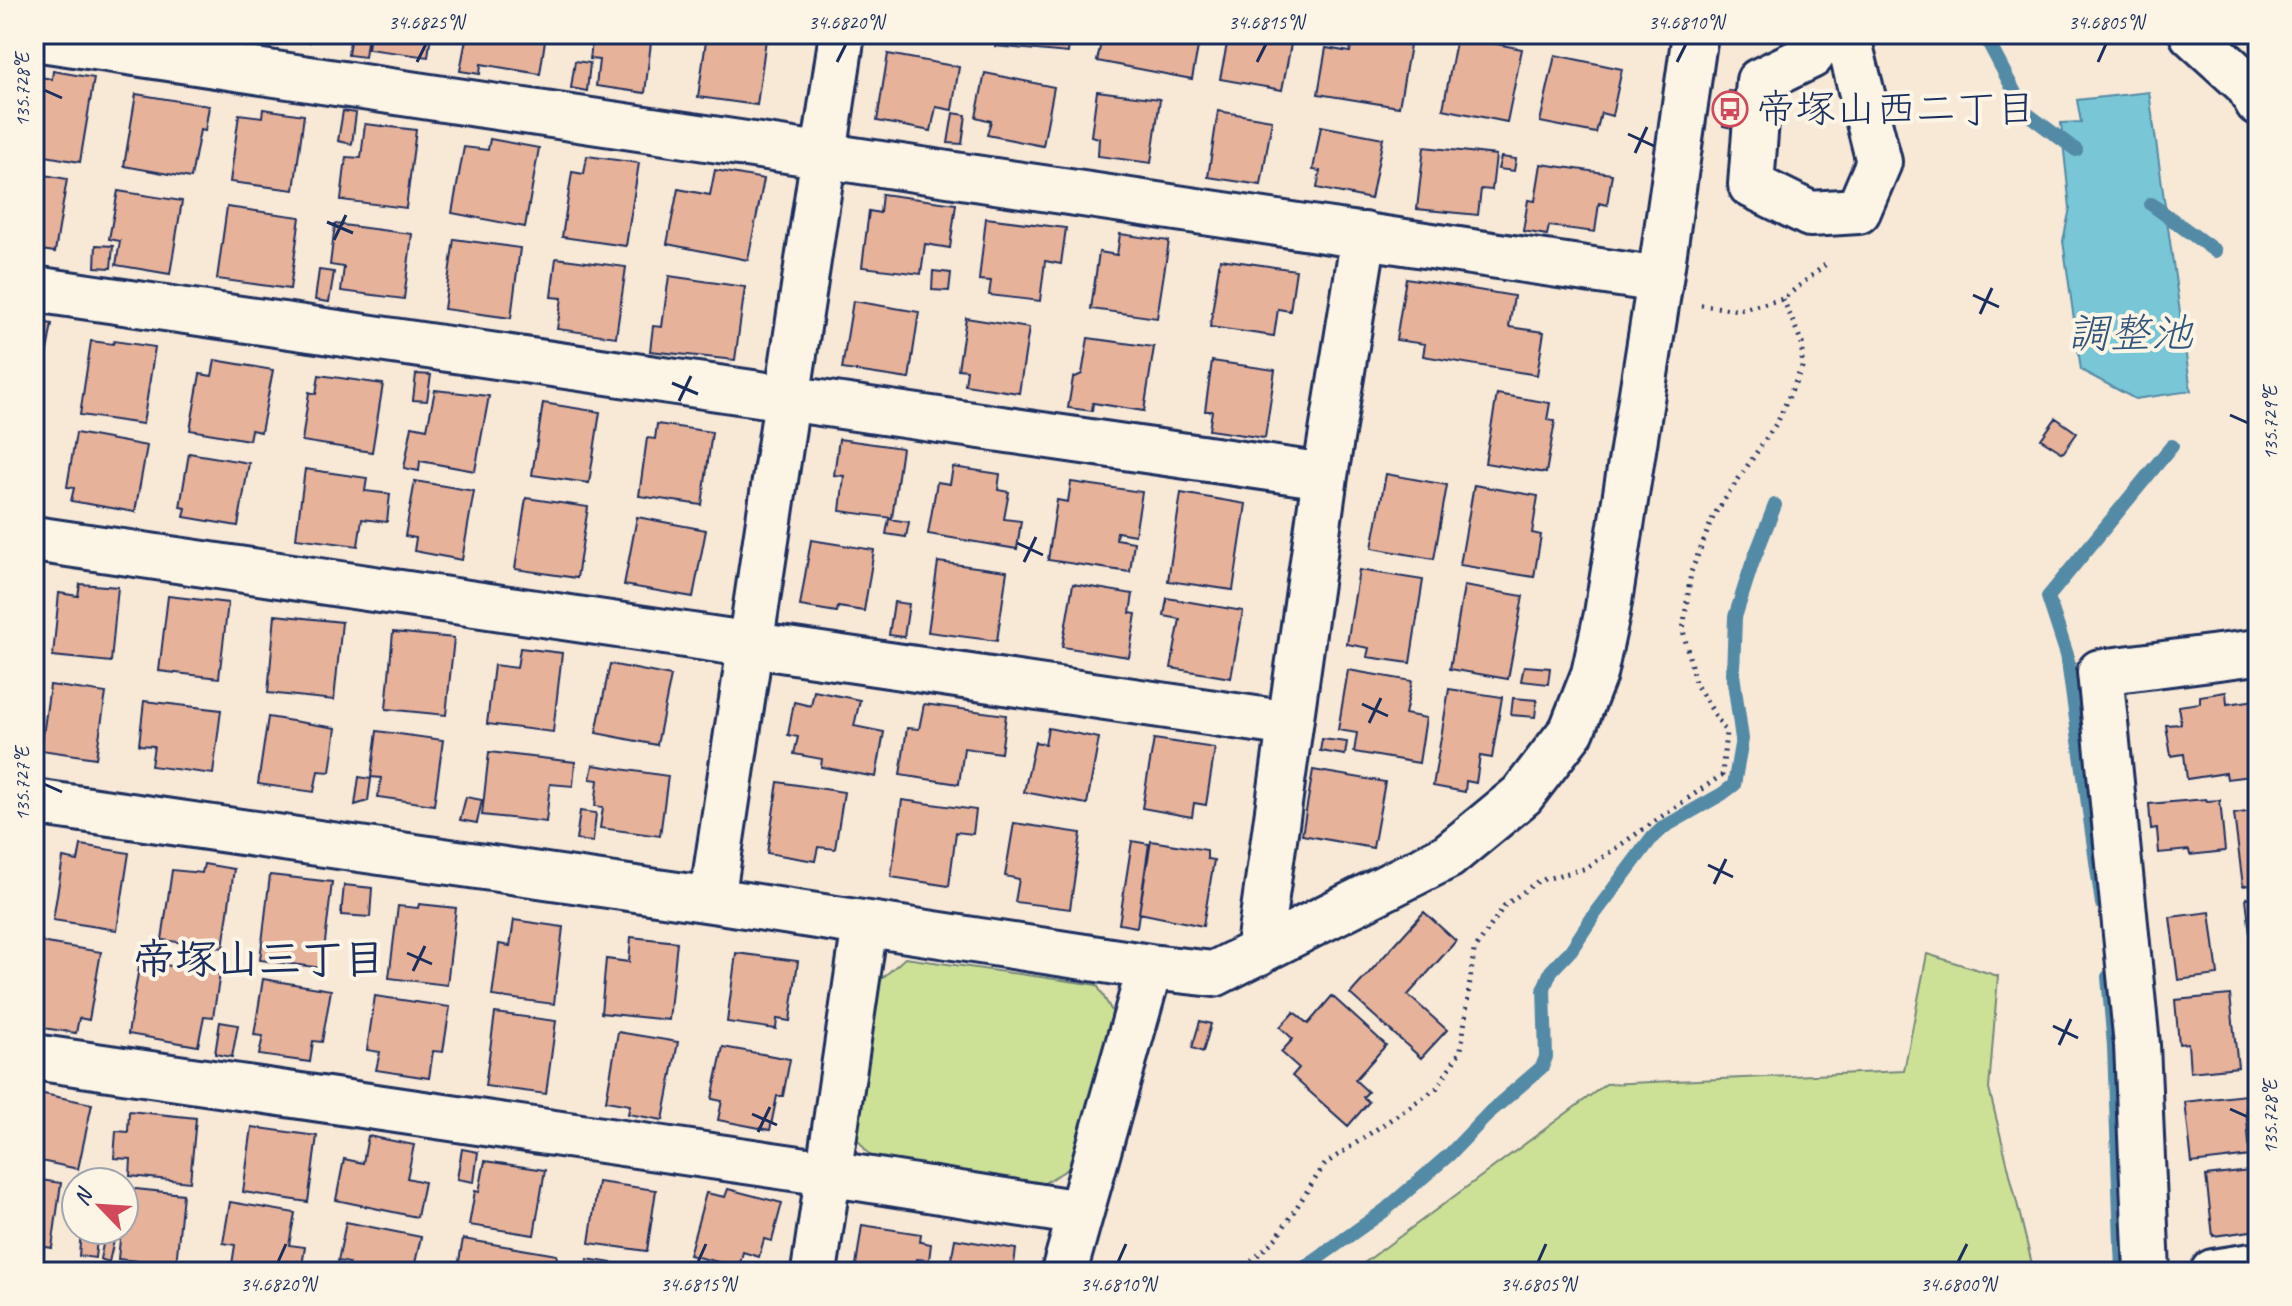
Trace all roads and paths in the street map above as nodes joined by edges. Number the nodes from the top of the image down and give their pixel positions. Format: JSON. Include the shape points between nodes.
{"nodes":[{"id":1,"x":842,"y":34,"type":"edge"},
{"id":2,"x":1695,"y":34,"type":"edge"},
{"id":3,"x":1826,"y":34,"type":"edge"},
{"id":4,"x":1847,"y":34,"type":"edge"},
{"id":5,"x":2192,"y":34,"type":"edge"},
{"id":6,"x":34,"y":38,"type":"edge"},
{"id":7,"x":2258,"y":103,"type":"edge"},
{"id":8,"x":824,"y":156,"type":"junction"},
{"id":9,"x":1364,"y":235,"type":"junction"},
{"id":10,"x":1825,"y":265,"type":"dead end"},
{"id":11,"x":34,"y":289,"type":"edge"},
{"id":12,"x":1658,"y":290,"type":"junction"},
{"id":13,"x":1783,"y":299,"type":"junction"},
{"id":14,"x":788,"y":397,"type":"junction"},
{"id":15,"x":1325,"y":476,"type":"junction"},
{"id":16,"x":34,"y":539,"type":"edge"},
{"id":17,"x":751,"y":643,"type":"junction"},
{"id":18,"x":2258,"y":652,"type":"edge"},
{"id":19,"x":1289,"y":724,"type":"junction"},
{"id":20,"x":34,"y":802,"type":"edge"},
{"id":21,"x":712,"y":900,"type":"junction"},
{"id":22,"x":865,"y":924,"type":"junction"},
{"id":23,"x":1258,"y":953,"type":"junction"},
{"id":24,"x":1150,"y":967,"type":"junction"},
{"id":25,"x":34,"y":1057,"type":"edge"},
{"id":26,"x":827,"y":1173,"type":"junction"},
{"id":27,"x":1080,"y":1213,"type":"junction"},
{"id":28,"x":2258,"y":1265,"type":"edge"},
{"id":29,"x":814,"y":1272,"type":"edge"},
{"id":30,"x":1064,"y":1272,"type":"edge"},
{"id":31,"x":1240,"y":1272,"type":"edge"},
{"id":32,"x":2147,"y":1272,"type":"edge"},
{"id":33,"x":2213,"y":1272,"type":"edge"}],
"edges":[{"from":1,"to":8,"type":"street"},
{"from":2,"to":12,"type":"street"},
{"from":3,"to":4,"type":"street","via":[[1811,56],[1759,81],[1751,185],[1810,214],[1858,211],[1879,162]]},
{"from":5,"to":7,"type":"street","via":[[2248,85]]},
{"from":6,"to":8,"type":"street"},
{"from":8,"to":9,"type":"street"},
{"from":8,"to":14,"type":"street"},
{"from":9,"to":12,"type":"street"},
{"from":9,"to":15,"type":"street"},
{"from":10,"to":13,"type":"path"},
{"from":11,"to":14,"type":"street"},
{"from":12,"to":13,"type":"path","via":[[1738,310]]},
{"from":12,"to":23,"type":"street","via":[[1607,614],[1594,674],[1572,730],[1522,795],[1448,856]]},
{"from":13,"to":31,"type":"path","via":[[1802,343],[1802,367],[1778,421],[1714,515],[1691,572],[1683,630],[1695,683],[1726,732],[1722,775],[1587,868],[1538,881],[1504,906],[1474,951],[1461,1050],[1437,1088],[1325,1164],[1277,1237]]},
{"from":14,"to":15,"type":"street"},
{"from":14,"to":17,"type":"street"},
{"from":15,"to":19,"type":"street"},
{"from":16,"to":17,"type":"street"},
{"from":17,"to":19,"type":"street"},
{"from":17,"to":21,"type":"street"},
{"from":18,"to":32,"type":"street","via":[[2100,672],[2137,1045]]},
{"from":19,"to":23,"type":"street"},
{"from":20,"to":21,"type":"street"},
{"from":21,"to":22,"type":"street"},
{"from":22,"to":24,"type":"street"},
{"from":22,"to":26,"type":"street"},
{"from":23,"to":24,"type":"street","via":[[1214,974]]},
{"from":24,"to":27,"type":"street"},
{"from":25,"to":26,"type":"street"},
{"from":26,"to":27,"type":"street"},
{"from":26,"to":29,"type":"street"},
{"from":27,"to":30,"type":"street"},
{"from":28,"to":33,"type":"street"}]}
